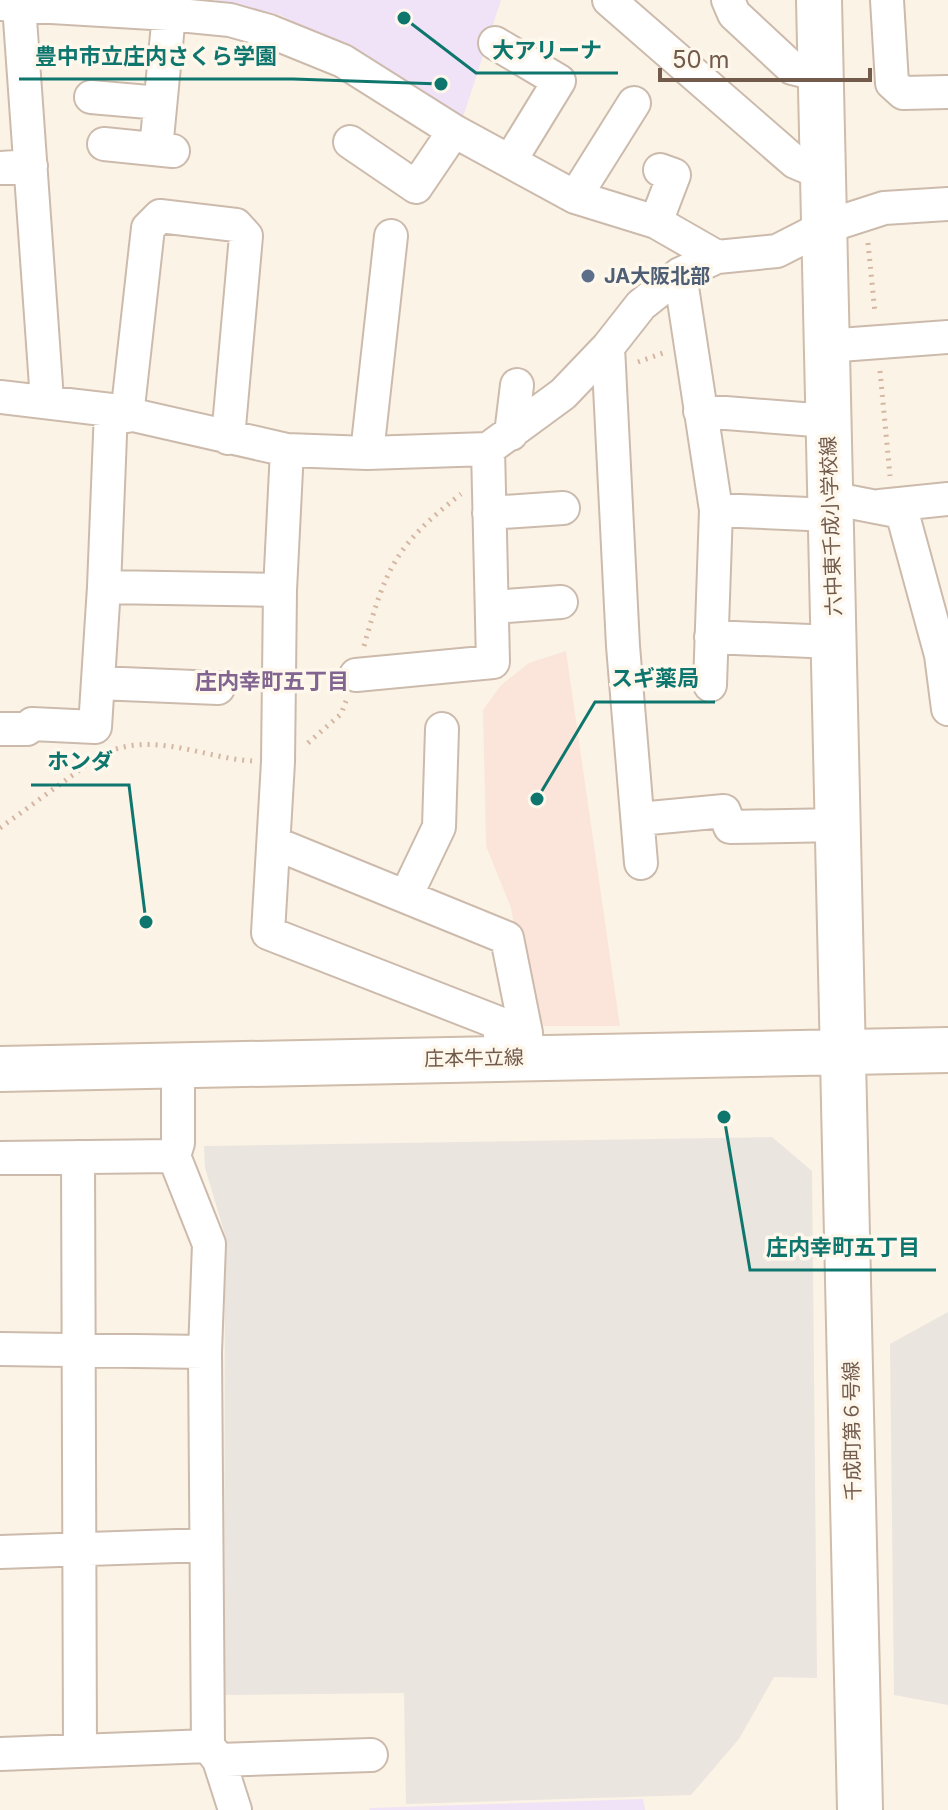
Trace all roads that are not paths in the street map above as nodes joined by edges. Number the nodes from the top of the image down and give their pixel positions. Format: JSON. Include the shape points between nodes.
{"nodes":[{"id":1,"x":609,"y":0,"type":"edge"},
{"id":2,"x":728,"y":0,"type":"edge"},
{"id":3,"x":819,"y":0,"type":"edge"},
{"id":4,"x":887,"y":0,"type":"edge"},
{"id":5,"x":10,"y":4,"type":"edge"},
{"id":6,"x":169,"y":14,"type":"junction"},
{"id":7,"x":495,"y":43,"type":"dead end"},
{"id":8,"x":820,"y":75,"type":"junction"},
{"id":9,"x":948,"y":92,"type":"edge"},
{"id":10,"x":91,"y":97,"type":"dead end"},
{"id":11,"x":160,"y":103,"type":"junction"},
{"id":12,"x":634,"y":103,"type":"dead end"},
{"id":13,"x":454,"y":131,"type":"junction"},
{"id":14,"x":350,"y":142,"type":"dead end"},
{"id":15,"x":104,"y":144,"type":"dead end"},
{"id":16,"x":510,"y":161,"type":"junction"},
{"id":17,"x":15,"y":167,"type":"edge"},
{"id":18,"x":660,"y":170,"type":"dead end"},
{"id":19,"x":821,"y":173,"type":"junction"},
{"id":20,"x":575,"y":197,"type":"junction"},
{"id":21,"x":948,"y":204,"type":"edge"},
{"id":22,"x":656,"y":222,"type":"junction"},
{"id":23,"x":822,"y":228,"type":"junction"},
{"id":24,"x":391,"y":236,"type":"dead end"},
{"id":25,"x":717,"y":257,"type":"junction"},
{"id":26,"x":680,"y":274,"type":"junction"},
{"id":27,"x":948,"y":337,"type":"edge"},
{"id":28,"x":826,"y":346,"type":"junction"},
{"id":29,"x":608,"y":347,"type":"junction"},
{"id":30,"x":517,"y":385,"type":"dead end"},
{"id":31,"x":0,"y":397,"type":"edge"},
{"id":32,"x":47,"y":400,"type":"junction"},
{"id":33,"x":700,"y":411,"type":"junction"},
{"id":34,"x":119,"y":413,"type":"junction"},
{"id":35,"x":828,"y":421,"type":"junction"},
{"id":36,"x":228,"y":438,"type":"junction"},
{"id":37,"x":287,"y":450,"type":"junction"},
{"id":38,"x":367,"y":453,"type":"junction"},
{"id":39,"x":495,"y":453,"type":"junction"},
{"id":40,"x":948,"y":499,"type":"edge"},
{"id":41,"x":844,"y":507,"type":"junction"},
{"id":42,"x":563,"y":508,"type":"dead end"},
{"id":43,"x":716,"y":510,"type":"junction"},
{"id":44,"x":489,"y":513,"type":"junction"},
{"id":45,"x":934,"y":580,"type":"edge"},
{"id":46,"x":104,"y":587,"type":"junction"},
{"id":47,"x":280,"y":590,"type":"junction"},
{"id":48,"x":561,"y":602,"type":"dead end"},
{"id":49,"x":492,"y":607,"type":"junction"},
{"id":50,"x":711,"y":637,"type":"junction"},
{"id":51,"x":834,"y":642,"type":"junction"},
{"id":52,"x":356,"y":675,"type":"road end"},
{"id":53,"x":98,"y":683,"type":"junction"},
{"id":54,"x":710,"y":685,"type":"dead end"},
{"id":55,"x":218,"y":688,"type":"dead end"},
{"id":56,"x":948,"y":709,"type":"edge"},
{"id":57,"x":0,"y":729,"type":"edge"},
{"id":58,"x":442,"y":729,"type":"dead end"},
{"id":59,"x":639,"y":819,"type":"junction"},
{"id":60,"x":839,"y":825,"type":"junction"},
{"id":61,"x":274,"y":843,"type":"junction"},
{"id":62,"x":641,"y":863,"type":"dead end"},
{"id":63,"x":406,"y":896,"type":"junction"},
{"id":64,"x":948,"y":1050,"type":"edge"},
{"id":65,"x":844,"y":1053,"type":"junction"},
{"id":66,"x":515,"y":1058,"type":"junction"},
{"id":67,"x":178,"y":1065,"type":"junction"},
{"id":68,"x":0,"y":1069,"type":"edge"},
{"id":69,"x":174,"y":1156,"type":"junction"},
{"id":70,"x":78,"y":1157,"type":"junction"},
{"id":71,"x":0,"y":1158,"type":"edge"},
{"id":72,"x":0,"y":1349,"type":"edge"},
{"id":73,"x":79,"y":1349,"type":"junction"},
{"id":74,"x":205,"y":1352,"type":"junction"},
{"id":75,"x":206,"y":1545,"type":"junction"},
{"id":76,"x":79,"y":1551,"type":"junction"},
{"id":77,"x":0,"y":1552,"type":"edge"},
{"id":78,"x":80,"y":1751,"type":"junction"},
{"id":79,"x":214,"y":1753,"type":"junction"},
{"id":80,"x":0,"y":1754,"type":"edge"},
{"id":81,"x":371,"y":1755,"type":"dead end"},
{"id":82,"x":235,"y":1810,"type":"edge"},
{"id":83,"x":860,"y":1810,"type":"edge"}],
"edges":[{"from":1,"to":19,"type":"street","via":[[795,162]]},
{"from":2,"to":8,"type":"street","via":[[734,14],[792,68]]},
{"from":3,"to":8,"type":"street","name":"六中東千成小学校線"},
{"from":4,"to":9,"type":"street","via":[[892,83],[903,93]]},
{"from":5,"to":6,"type":"street"},
{"from":5,"to":17,"type":"street"},
{"from":6,"to":11,"type":"street"},
{"from":6,"to":13,"type":"street","via":[[230,20],[306,44],[343,61]]},
{"from":7,"to":16,"type":"street","via":[[559,81]]},
{"from":8,"to":19,"type":"street","name":"六中東千成小学校線"},
{"from":10,"to":11,"type":"street"},
{"from":11,"to":15,"type":"street","via":[[165,150]]},
{"from":12,"to":20,"type":"street"},
{"from":13,"to":14,"type":"street","via":[[416,187]]},
{"from":13,"to":16,"type":"street"},
{"from":16,"to":20,"type":"street"},
{"from":17,"to":32,"type":"street"},
{"from":18,"to":22,"type":"street","via":[[674,175]]},
{"from":19,"to":23,"type":"street","name":"六中東千成小学校線"},
{"from":20,"to":22,"type":"street"},
{"from":21,"to":23,"type":"street","via":[[884,208]]},
{"from":22,"to":25,"type":"street"},
{"from":23,"to":25,"type":"street","via":[[777,251]]},
{"from":23,"to":28,"type":"street","name":"六中東千成小学校線"},
{"from":24,"to":38,"type":"street"},
{"from":25,"to":26,"type":"street"},
{"from":26,"to":29,"type":"street","via":[[641,305]]},
{"from":26,"to":33,"type":"street"},
{"from":27,"to":28,"type":"street"},
{"from":28,"to":35,"type":"street","name":"六中東千成小学校線"},
{"from":29,"to":39,"type":"street"},
{"from":29,"to":59,"type":"street","via":[[623,646]]},
{"from":30,"to":39,"type":"street"},
{"from":31,"to":32,"type":"street"},
{"from":32,"to":34,"type":"street"},
{"from":33,"to":35,"type":"street"},
{"from":33,"to":43,"type":"street"},
{"from":34,"to":36,"type":"street"},
{"from":34,"to":36,"type":"street","via":[[148,228],[160,216],[236,225],[246,236]]},
{"from":34,"to":46,"type":"street"},
{"from":35,"to":41,"type":"street","name":"六中東千成小学校線"},
{"from":36,"to":37,"type":"street"},
{"from":37,"to":38,"type":"street"},
{"from":37,"to":47,"type":"street"},
{"from":38,"to":39,"type":"street"},
{"from":39,"to":44,"type":"street"},
{"from":40,"to":41,"type":"street"},
{"from":41,"to":43,"type":"street"},
{"from":41,"to":45,"type":"street","via":[[902,512]]},
{"from":41,"to":51,"type":"street","name":"六中東千成小学校線"},
{"from":42,"to":44,"type":"street"},
{"from":43,"to":50,"type":"street"},
{"from":44,"to":49,"type":"street"},
{"from":45,"to":56,"type":"street"},
{"from":46,"to":47,"type":"street"},
{"from":46,"to":53,"type":"street"},
{"from":47,"to":61,"type":"street"},
{"from":48,"to":49,"type":"street"},
{"from":49,"to":52,"type":"street","via":[[493,662]]},
{"from":50,"to":51,"type":"street"},
{"from":50,"to":54,"type":"street"},
{"from":51,"to":60,"type":"street","name":"六中東千成小学校線"},
{"from":53,"to":55,"type":"street"},
{"from":53,"to":57,"type":"street","via":[[95,727],[32,724],[27,729]]},
{"from":58,"to":63,"type":"street","via":[[439,827]]},
{"from":59,"to":60,"type":"street","via":[[722,797],[730,827]]},
{"from":59,"to":62,"type":"street"},
{"from":60,"to":65,"type":"street","name":"六中東千成小学校線"},
{"from":61,"to":63,"type":"street"},
{"from":61,"to":66,"type":"street","via":[[268,933],[499,1023]]},
{"from":63,"to":66,"type":"street","via":[[507,938],[526,1033]]},
{"from":64,"to":65,"type":"street","name":"庄本牛立線"},
{"from":65,"to":66,"type":"street","name":"庄本牛立線"},
{"from":65,"to":83,"type":"street","name":"千成町第６号線"},
{"from":66,"to":67,"type":"street","name":"庄本牛立線"},
{"from":67,"to":68,"type":"street","name":"庄本牛立線"},
{"from":67,"to":69,"type":"street"},
{"from":69,"to":70,"type":"street"},
{"from":69,"to":74,"type":"street","via":[[209,1244]]},
{"from":70,"to":71,"type":"street"},
{"from":70,"to":73,"type":"street"},
{"from":72,"to":73,"type":"street"},
{"from":73,"to":74,"type":"street"},
{"from":73,"to":76,"type":"street"},
{"from":74,"to":75,"type":"street"},
{"from":75,"to":76,"type":"street"},
{"from":75,"to":79,"type":"street"},
{"from":76,"to":77,"type":"street"},
{"from":76,"to":78,"type":"street"},
{"from":78,"to":79,"type":"street"},
{"from":78,"to":80,"type":"street"},
{"from":79,"to":81,"type":"street"},
{"from":79,"to":82,"type":"street"}]}
